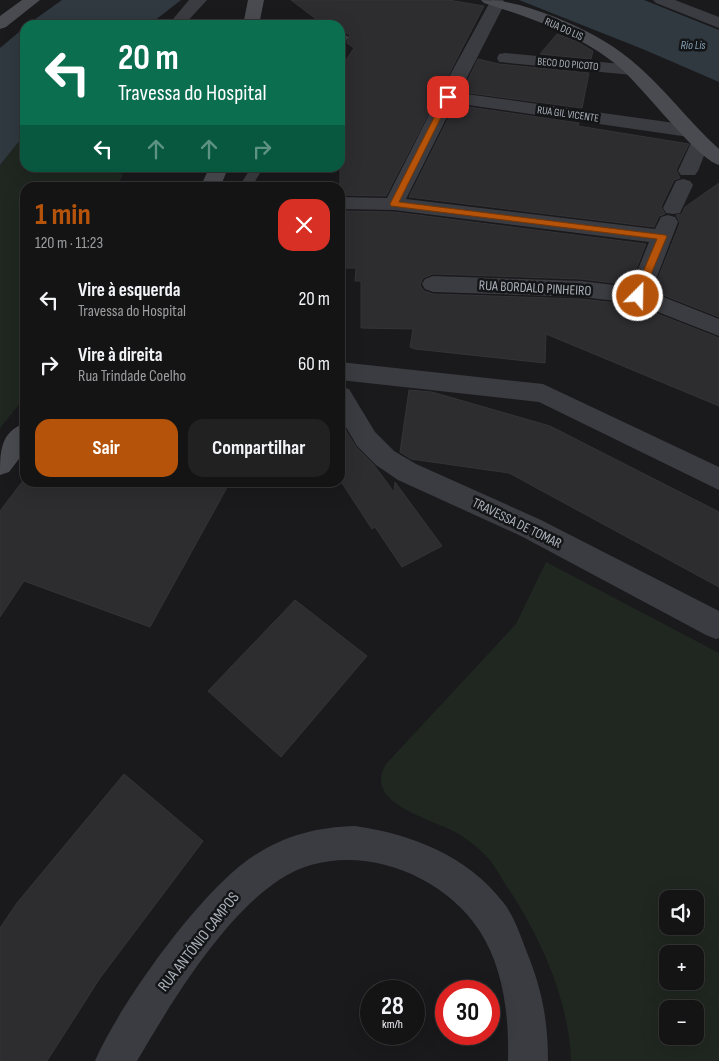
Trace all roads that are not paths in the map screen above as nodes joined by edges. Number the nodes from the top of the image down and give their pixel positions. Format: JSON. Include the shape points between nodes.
{"nodes":[{"id":1,"x":32,"y":0,"type":"edge"},
{"id":2,"x":199,"y":0,"type":"edge"},
{"id":3,"x":256,"y":0,"type":"edge"},
{"id":4,"x":661,"y":0,"type":"edge"},
{"id":5,"x":493,"y":1,"type":"edge"},
{"id":6,"x":180,"y":20,"type":"edge"},
{"id":7,"x":252,"y":20,"type":"edge"},
{"id":8,"x":719,"y":23,"type":"edge"},
{"id":9,"x":0,"y":24,"type":"edge"},
{"id":10,"x":505,"y":58,"type":"dead end"},
{"id":11,"x":632,"y":70,"type":"junction"},
{"id":12,"x":448,"y":97,"type":"junction"},
{"id":13,"x":694,"y":137,"type":"junction"},
{"id":14,"x":719,"y":159,"type":"edge"},
{"id":15,"x":345,"y":203,"type":"edge"},
{"id":16,"x":394,"y":204,"type":"junction"},
{"id":17,"x":668,"y":222,"type":"junction"},
{"id":18,"x":434,"y":284,"type":"dead end"},
{"id":19,"x":638,"y":296,"type":"junction"},
{"id":20,"x":719,"y":328,"type":"edge"},
{"id":21,"x":345,"y":372,"type":"edge"},
{"id":22,"x":345,"y":404,"type":"edge"},
{"id":23,"x":20,"y":439,"type":"edge"},
{"id":24,"x":0,"y":464,"type":"edge"},
{"id":25,"x":719,"y":479,"type":"edge"},
{"id":26,"x":716,"y":626,"type":"dead end"},
{"id":27,"x":115,"y":1061,"type":"edge"},
{"id":28,"x":528,"y":1061,"type":"edge"}],
"edges":[{"from":1,"to":9,"type":"street"},
{"from":2,"to":6,"type":"street"},
{"from":3,"to":7,"type":"street"},
{"from":4,"to":8,"type":"street"},
{"from":5,"to":11,"type":"street","name":"RUA DO LIS","via":[[600,45]]},
{"from":5,"to":12,"type":"street"},
{"from":10,"to":11,"type":"street","name":"BECO DO PICOTO"},
{"from":11,"to":13,"type":"street","name":"RUA DO LIS"},
{"from":12,"to":13,"type":"street","name":"RUA GIL VICENTE"},
{"from":12,"to":16,"type":"street"},
{"from":13,"to":14,"type":"street","name":"RUA DO LIS"},
{"from":13,"to":17,"type":"street","via":[[686,178]]},
{"from":15,"to":16,"type":"street"},
{"from":16,"to":17,"type":"street"},
{"from":17,"to":19,"type":"street"},
{"from":18,"to":19,"type":"street","name":"RUA BORDALO PINHEIRO","via":[[581,289]]},
{"from":19,"to":20,"type":"street","name":"RUA BORDALO PINHEIRO"},
{"from":21,"to":25,"type":"street","via":[[543,394]]},
{"from":22,"to":26,"type":"street","name":"TRAVESSA DE TOMAR","via":[[366,439],[385,458],[407,472],[531,528]]},
{"from":23,"to":24,"type":"street"},
{"from":27,"to":28,"type":"street","name":"RUA ANTÓNIO CAMPOS","via":[[159,993],[230,899],[267,867],[307,846],[350,841],[392,850],[429,863],[459,883],[491,916],[511,955],[528,1021]]}]}
